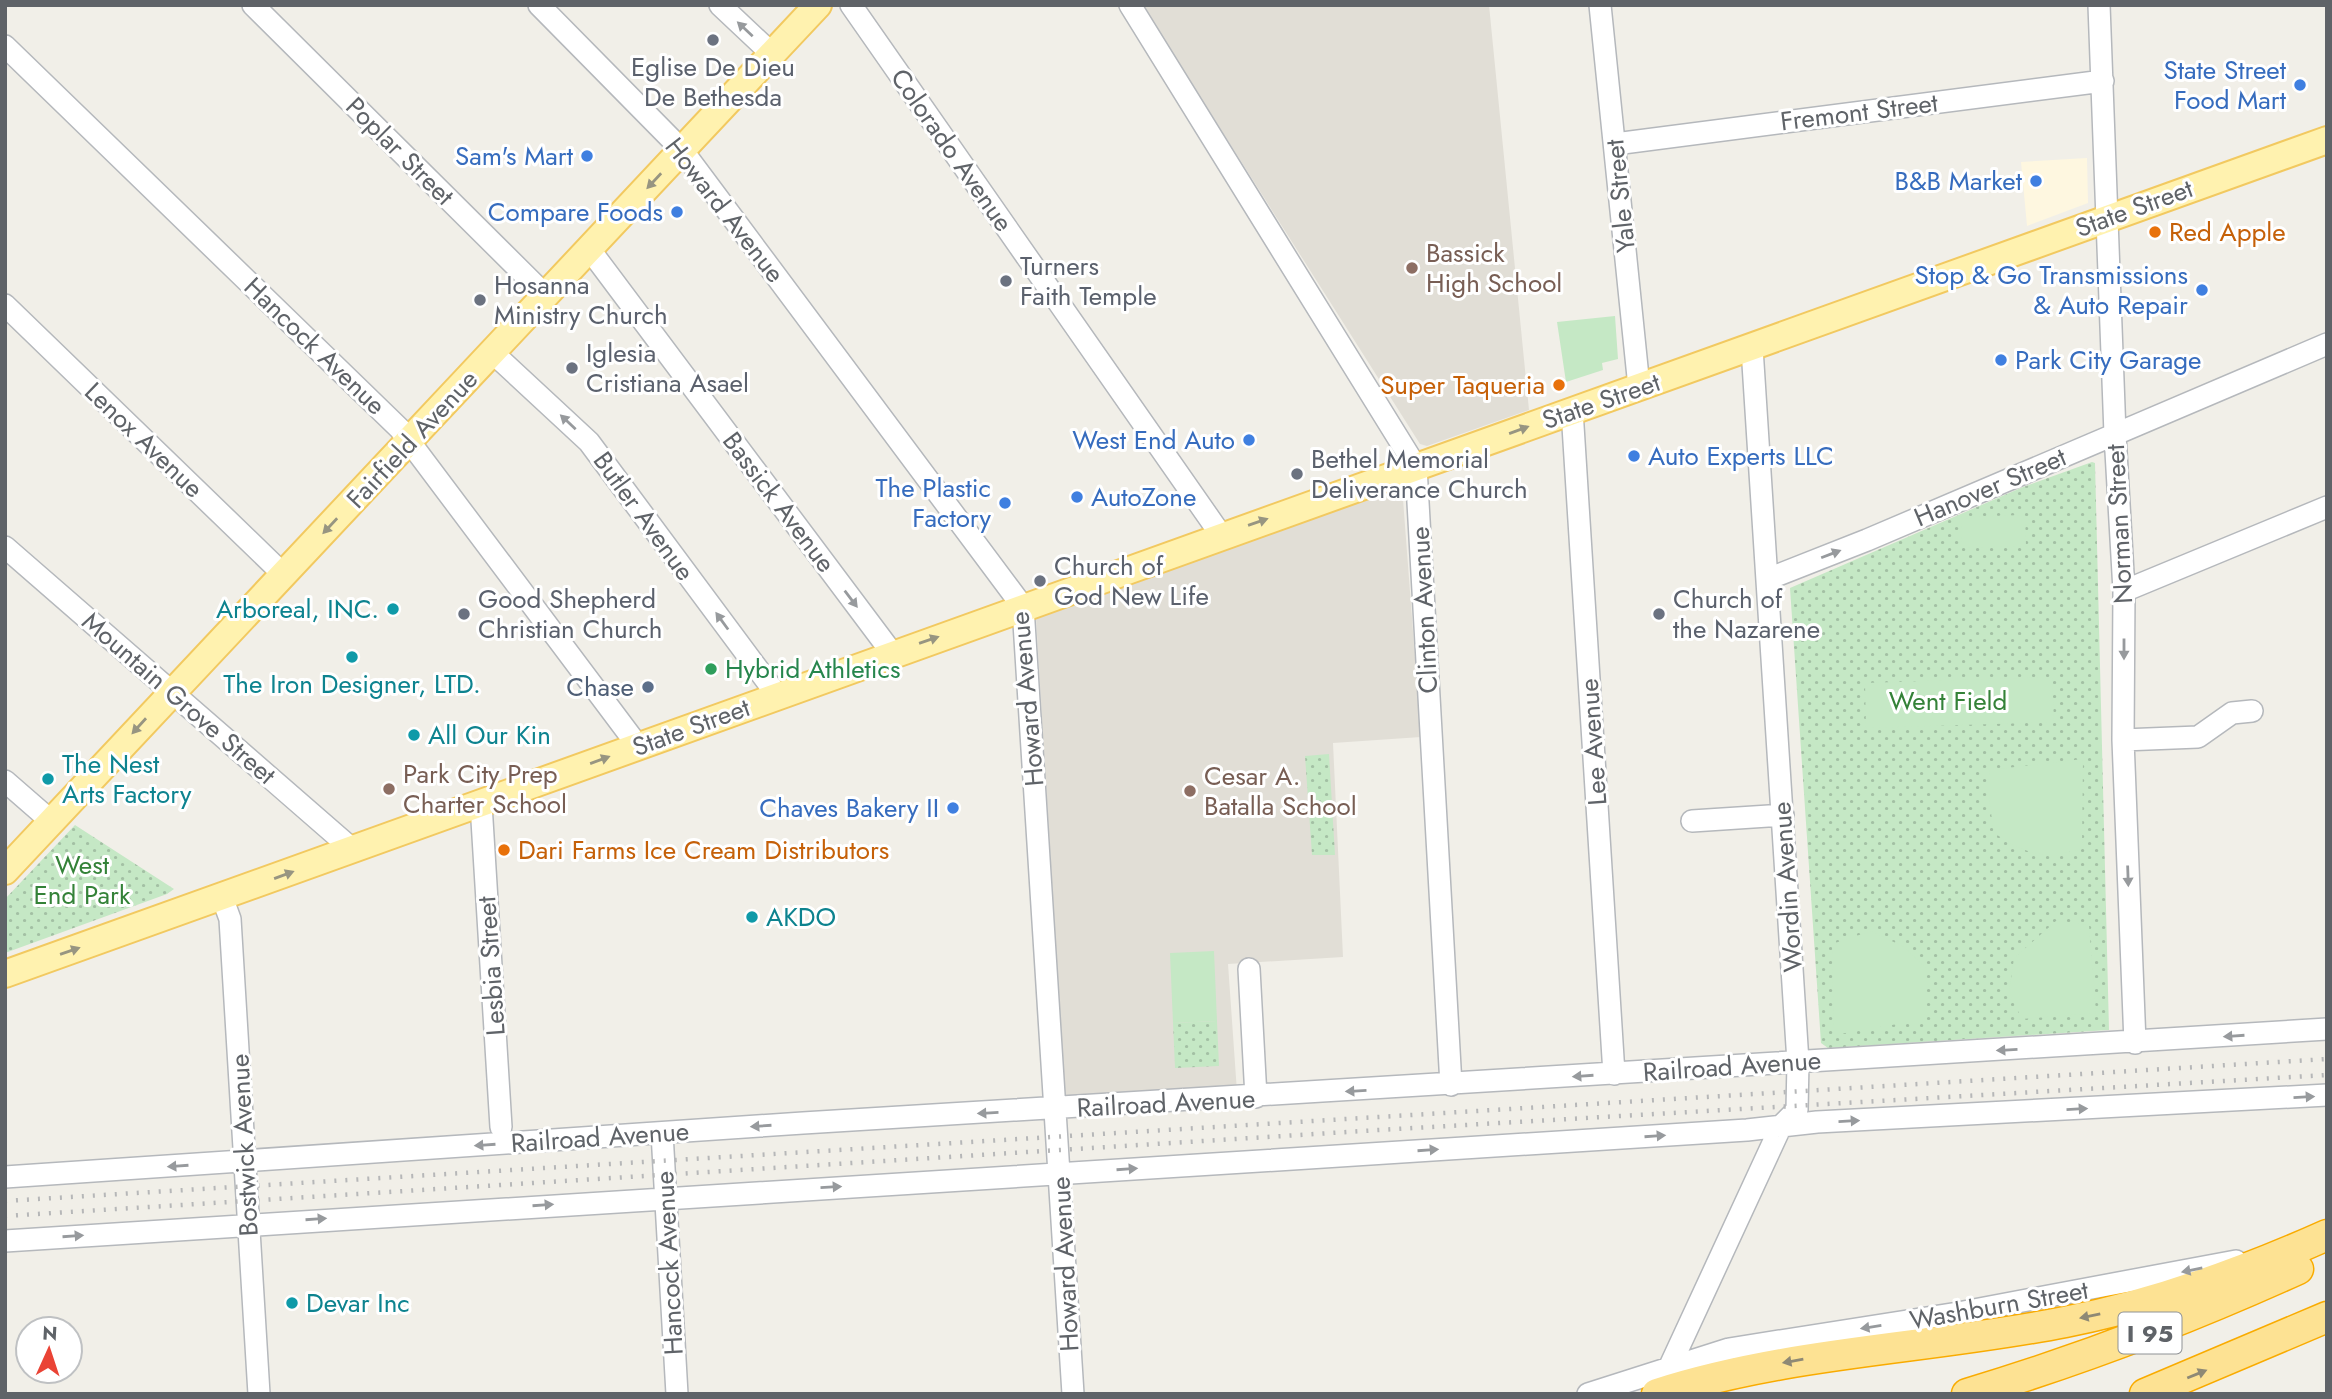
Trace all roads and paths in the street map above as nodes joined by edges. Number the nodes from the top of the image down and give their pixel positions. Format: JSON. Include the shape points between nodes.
{"nodes":[{"id":1,"x":253,"y":5,"type":"edge"},
{"id":2,"x":539,"y":5,"type":"edge"},
{"id":3,"x":720,"y":5,"type":"edge"},
{"id":4,"x":818,"y":5,"type":"edge"},
{"id":5,"x":851,"y":5,"type":"edge"},
{"id":6,"x":1130,"y":5,"type":"edge"},
{"id":7,"x":1600,"y":5,"type":"edge"},
{"id":8,"x":2099,"y":5,"type":"edge"},
{"id":9,"x":5,"y":46,"type":"edge"},
{"id":10,"x":771,"y":53,"type":"junction"},
{"id":11,"x":2102,"y":81,"type":"junction"},
{"id":12,"x":2327,"y":140,"type":"edge"},
{"id":13,"x":1615,"y":144,"type":"junction"},
{"id":14,"x":682,"y":150,"type":"junction"},
{"id":15,"x":2106,"y":217,"type":"junction"},
{"id":16,"x":590,"y":250,"type":"junction"},
{"id":17,"x":547,"y":296,"type":"junction"},
{"id":18,"x":5,"y":305,"type":"edge"},
{"id":19,"x":2327,"y":344,"type":"edge"},
{"id":20,"x":1752,"y":348,"type":"junction"},
{"id":21,"x":493,"y":353,"type":"junction"},
{"id":22,"x":1639,"y":387,"type":"junction"},
{"id":23,"x":1572,"y":410,"type":"junction"},
{"id":24,"x":2115,"y":434,"type":"junction"},
{"id":25,"x":410,"y":440,"type":"junction"},
{"id":26,"x":1416,"y":467,"type":"junction"},
{"id":27,"x":2327,"y":507,"type":"edge"},
{"id":28,"x":1221,"y":535,"type":"junction"},
{"id":29,"x":5,"y":547,"type":"edge"},
{"id":30,"x":284,"y":575,"type":"junction"},
{"id":31,"x":1768,"y":579,"type":"junction"},
{"id":32,"x":2123,"y":591,"type":"junction"},
{"id":33,"x":1023,"y":607,"type":"junction"},
{"id":34,"x":892,"y":653,"type":"junction"},
{"id":35,"x":172,"y":690,"type":"junction"},
{"id":36,"x":777,"y":695,"type":"junction"},
{"id":37,"x":2252,"y":710,"type":"dead end"},
{"id":38,"x":2123,"y":740,"type":"junction"},
{"id":39,"x":638,"y":746,"type":"junction"},
{"id":40,"x":5,"y":781,"type":"edge"},
{"id":41,"x":481,"y":804,"type":"junction"},
{"id":42,"x":1783,"y":815,"type":"junction"},
{"id":43,"x":51,"y":821,"type":"junction"},
{"id":44,"x":1692,"y":821,"type":"dead end"},
{"id":45,"x":352,"y":849,"type":"junction"},
{"id":46,"x":5,"y":871,"type":"edge"},
{"id":47,"x":222,"y":897,"type":"junction"},
{"id":48,"x":1249,"y":969,"type":"dead end"},
{"id":49,"x":5,"y":974,"type":"edge"},
{"id":50,"x":2327,"y":1030,"type":"edge"},
{"id":51,"x":2135,"y":1043,"type":"junction"},
{"id":52,"x":1798,"y":1062,"type":"junction"},
{"id":53,"x":1614,"y":1074,"type":"junction"},
{"id":54,"x":1451,"y":1085,"type":"junction"},
{"id":55,"x":2327,"y":1095,"type":"edge"},
{"id":56,"x":1256,"y":1097,"type":"junction"},
{"id":57,"x":1056,"y":1109,"type":"junction"},
{"id":58,"x":1782,"y":1126,"type":"junction"},
{"id":59,"x":501,"y":1127,"type":"dead end"},
{"id":60,"x":662,"y":1133,"type":"junction"},
{"id":61,"x":246,"y":1161,"type":"junction"},
{"id":62,"x":1059,"y":1173,"type":"junction"},
{"id":63,"x":5,"y":1177,"type":"edge"},
{"id":64,"x":664,"y":1197,"type":"junction"},
{"id":65,"x":248,"y":1224,"type":"junction"},
{"id":66,"x":2327,"y":1232,"type":"edge"},
{"id":67,"x":5,"y":1241,"type":"edge"},
{"id":68,"x":2327,"y":1256,"type":"edge"},
{"id":69,"x":2327,"y":1317,"type":"edge"},
{"id":70,"x":2327,"y":1336,"type":"edge"},
{"id":71,"x":1661,"y":1386,"type":"edge"},
{"id":72,"x":259,"y":1394,"type":"edge"},
{"id":73,"x":677,"y":1394,"type":"edge"},
{"id":74,"x":1073,"y":1394,"type":"edge"},
{"id":75,"x":1588,"y":1394,"type":"edge"},
{"id":76,"x":1967,"y":1394,"type":"edge"},
{"id":77,"x":2145,"y":1394,"type":"edge"},
{"id":78,"x":2202,"y":1394,"type":"edge"}],
"edges":[{"from":1,"to":17,"type":"street","name":"Poplar Street"},
{"from":2,"to":14,"type":"street","name":"Howard Avenue"},
{"from":10,"to":3,"type":"street","one_way":true},
{"from":4,"to":10,"type":"main road","name":"Fairfield Avenue"},
{"from":5,"to":28,"type":"street","name":"Colorado Avenue"},
{"from":6,"to":26,"type":"street","name":"Clinton Avenue"},
{"from":7,"to":13,"type":"street","name":"Yale Street"},
{"from":8,"to":11,"type":"street","name":"Norman Street"},
{"from":9,"to":25,"type":"street","name":"Hancock Avenue"},
{"from":10,"to":14,"type":"main road","name":"Fairfield Avenue"},
{"from":11,"to":13,"type":"street","name":"Fremont Street"},
{"from":11,"to":15,"type":"street","name":"Norman Street"},
{"from":12,"to":15,"type":"main road","name":"State Street"},
{"from":13,"to":22,"type":"street","name":"Yale Street"},
{"from":14,"to":16,"type":"main road","name":"Fairfield Avenue","one_way":true},
{"from":14,"to":33,"type":"street","name":"Howard Avenue"},
{"from":15,"to":20,"type":"main road","name":"State Street"},
{"from":15,"to":24,"type":"street","name":"Norman Street"},
{"from":16,"to":17,"type":"main road","name":"Fairfield Avenue"},
{"from":16,"to":34,"type":"street","name":"Bassick Avenue","one_way":true},
{"from":17,"to":21,"type":"main road","name":"Fairfield Avenue"},
{"from":18,"to":30,"type":"street","name":"Lenox Avenue"},
{"from":19,"to":24,"type":"street","name":"Hanover Street"},
{"from":20,"to":22,"type":"main road","name":"State Street"},
{"from":20,"to":31,"type":"street","name":"Wordin Avenue"},
{"from":21,"to":25,"type":"main road","name":"Fairfield Avenue"},
{"from":36,"to":21,"type":"street","name":"Butler Avenue","one_way":true,"via":[[589,442]]},
{"from":22,"to":23,"type":"main road","name":"State Street"},
{"from":26,"to":23,"type":"main road","name":"State Street","one_way":true},
{"from":23,"to":53,"type":"street","name":"Lee Avenue"},
{"from":31,"to":24,"type":"street","name":"Hanover Street","one_way":true},
{"from":24,"to":32,"type":"street","name":"Norman Street"},
{"from":25,"to":30,"type":"main road","name":"Fairfield Avenue","one_way":true},
{"from":25,"to":39,"type":"street","name":"Hancock Avenue"},
{"from":28,"to":26,"type":"main road","name":"State Street","one_way":true},
{"from":26,"to":54,"type":"street","name":"Clinton Avenue"},
{"from":27,"to":32,"type":"street"},
{"from":28,"to":33,"type":"main road","name":"State Street"},
{"from":29,"to":35,"type":"street","name":"Mountain Grove Street"},
{"from":30,"to":35,"type":"main road","name":"Fairfield Avenue"},
{"from":31,"to":42,"type":"street","name":"Wordin Avenue"},
{"from":32,"to":38,"type":"street","name":"Norman Street","one_way":true},
{"from":34,"to":33,"type":"main road","name":"State Street","one_way":true},
{"from":33,"to":57,"type":"street","name":"Howard Avenue"},
{"from":34,"to":36,"type":"main road","name":"State Street"},
{"from":35,"to":43,"type":"main road","name":"Fairfield Avenue","one_way":true},
{"from":35,"to":45,"type":"street","name":"Mountain Grove Street"},
{"from":36,"to":39,"type":"main road","name":"State Street"},
{"from":37,"to":38,"type":"street","via":[[2232,713],[2198,737]]},
{"from":38,"to":51,"type":"street","name":"Norman Street","one_way":true},
{"from":41,"to":39,"type":"main road","name":"State Street","one_way":true},
{"from":40,"to":43,"type":"street"},
{"from":41,"to":45,"type":"main road","name":"State Street"},
{"from":41,"to":59,"type":"street","name":"Lesbia Street"},
{"from":42,"to":44,"type":"street"},
{"from":42,"to":52,"type":"street","name":"Wordin Avenue"},
{"from":43,"to":46,"type":"main road","name":"Fairfield Avenue"},
{"from":47,"to":45,"type":"main road","name":"State Street","one_way":true},
{"from":49,"to":47,"type":"main road","name":"State Street","one_way":true},
{"from":47,"to":61,"type":"street","name":"Bostwick Avenue","via":[[230,919]]},
{"from":48,"to":56,"type":"street"},
{"from":50,"to":51,"type":"street","name":"Railroad Avenue","one_way":true},
{"from":51,"to":52,"type":"street","name":"Railroad Avenue","one_way":true},
{"from":52,"to":53,"type":"street","name":"Railroad Avenue"},
{"from":52,"to":58,"type":"street","name":"Wordin Avenue","via":[[1797,1110]]},
{"from":53,"to":54,"type":"street","name":"Railroad Avenue","one_way":true},
{"from":54,"to":56,"type":"street","name":"Railroad Avenue","one_way":true},
{"from":58,"to":55,"type":"street","one_way":true},
{"from":56,"to":57,"type":"street","name":"Railroad Avenue"},
{"from":57,"to":60,"type":"street","name":"Railroad Avenue","one_way":true},
{"from":57,"to":62,"type":"street","name":"Howard Avenue"},
{"from":62,"to":58,"type":"street","one_way":true},
{"from":58,"to":71,"type":"street","name":"Wordin Avenue"},
{"from":60,"to":61,"type":"street","name":"Railroad Avenue","one_way":true},
{"from":60,"to":64,"type":"street","name":"Hancock Avenue"},
{"from":61,"to":63,"type":"street","name":"Railroad Avenue","one_way":true},
{"from":61,"to":65,"type":"street","name":"Bostwick Avenue"},
{"from":64,"to":62,"type":"street","one_way":true},
{"from":62,"to":74,"type":"street","name":"Howard Avenue"},
{"from":65,"to":64,"type":"street","one_way":true},
{"from":64,"to":73,"type":"street","name":"Hancock Avenue"},
{"from":67,"to":65,"type":"street","one_way":true},
{"from":65,"to":72,"type":"street","name":"Bostwick Avenue"},
{"from":66,"to":71,"type":"highway","one_way":true,"via":[[2220,1279],[2157,1300],[2043,1326],[1785,1362]]},
{"from":66,"to":71,"type":"street","name":"Washburn Street","one_way":true,"via":[[2255,1258],[1730,1349]]},
{"from":68,"to":76,"type":"highway","number":"I 95","via":[[2149,1333]]},
{"from":77,"to":69,"type":"highway","number":"I 95","one_way":true},
{"from":70,"to":78,"type":"highway"},
{"from":71,"to":75,"type":"street","name":"Washburn Street"}]}
